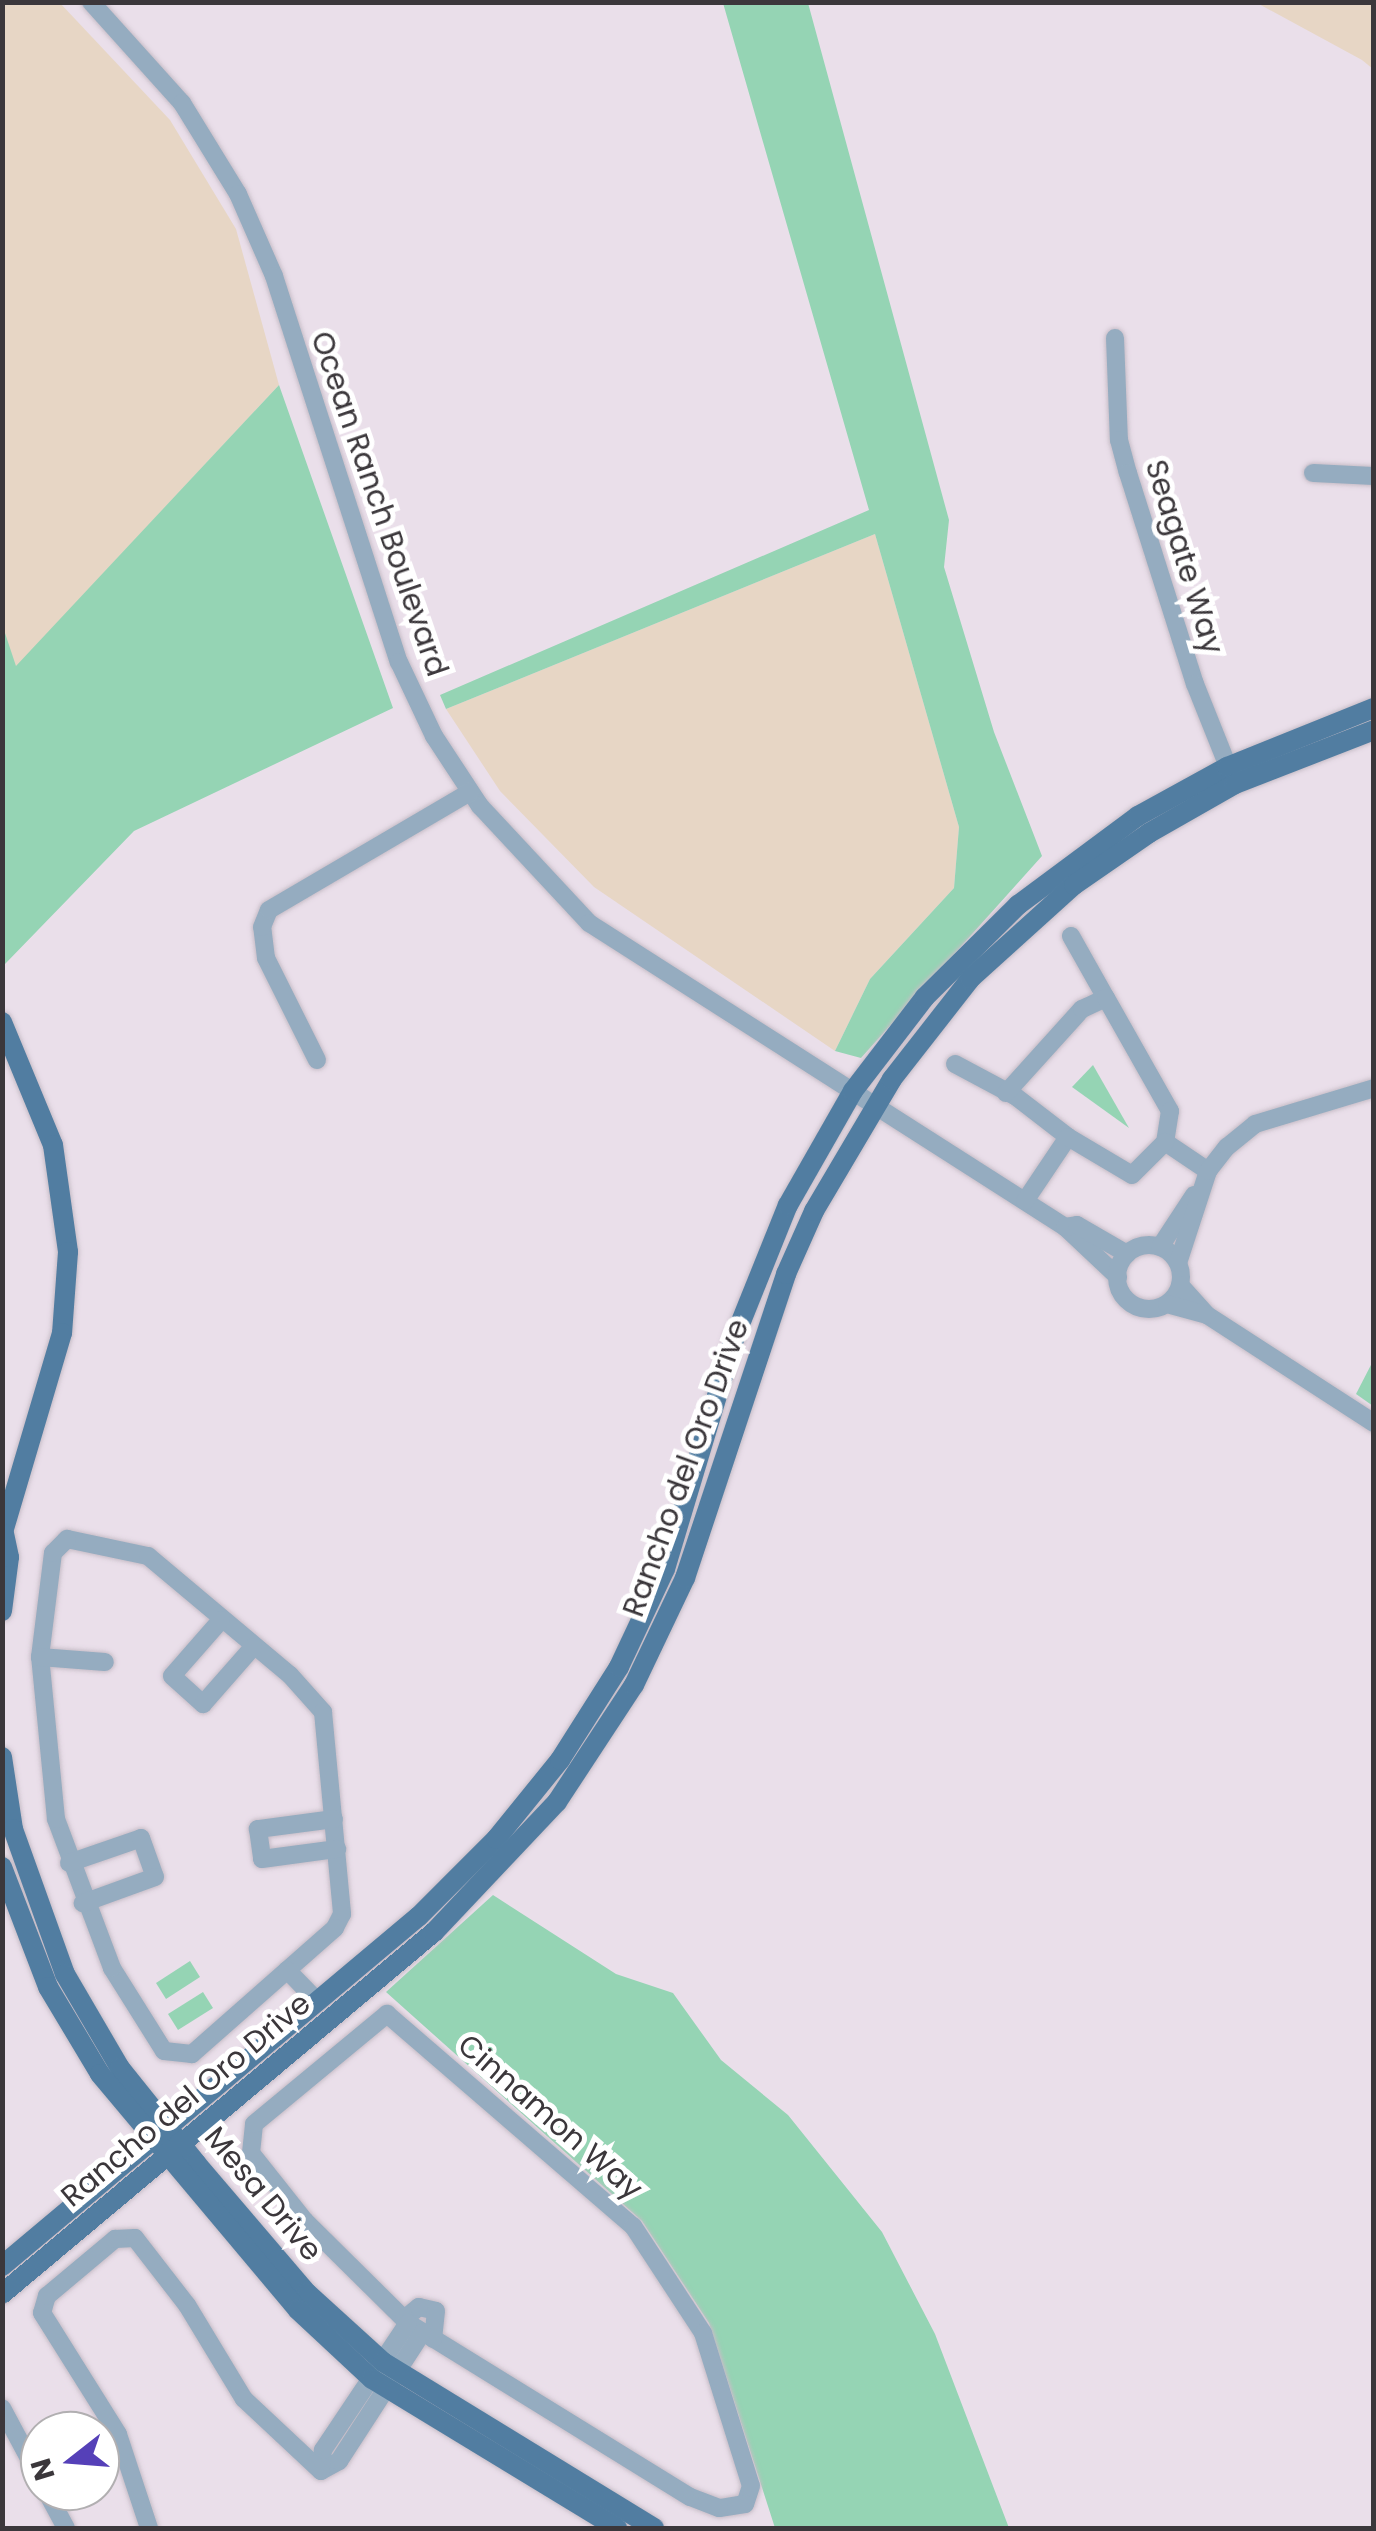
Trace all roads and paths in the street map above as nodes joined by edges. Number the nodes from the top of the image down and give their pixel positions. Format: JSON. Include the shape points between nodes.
{"nodes":[{"id":1,"x":91,"y":2,"type":"edge"},
{"id":2,"x":1115,"y":338,"type":"dead end"},
{"id":3,"x":1313,"y":473,"type":"dead end"},
{"id":4,"x":1374,"y":476,"type":"edge"},
{"id":5,"x":1374,"y":708,"type":"edge"},
{"id":6,"x":1374,"y":730,"type":"edge"},
{"id":7,"x":1231,"y":775,"type":"junction"},
{"id":8,"x":470,"y":792,"type":"junction"},
{"id":9,"x":1071,"y":936,"type":"dead end"},
{"id":10,"x":1106,"y":998,"type":"junction"},
{"id":11,"x":2,"y":1022,"type":"edge"},
{"id":12,"x":318,"y":1060,"type":"dead end"},
{"id":13,"x":955,"y":1064,"type":"dead end"},
{"id":14,"x":1374,"y":1088,"type":"edge"},
{"id":15,"x":853,"y":1090,"type":"junction"},
{"id":16,"x":1006,"y":1093,"type":"junction"},
{"id":17,"x":875,"y":1105,"type":"junction"},
{"id":18,"x":1068,"y":1137,"type":"junction"},
{"id":19,"x":1165,"y":1142,"type":"junction"},
{"id":20,"x":1206,"y":1177,"type":"junction"},
{"id":21,"x":1024,"y":1201,"type":"junction"},
{"id":22,"x":1065,"y":1226,"type":"junction"},
{"id":23,"x":1160,"y":1247,"type":"junction"},
{"id":24,"x":1127,"y":1254,"type":"junction"},
{"id":25,"x":1178,"y":1263,"type":"junction"},
{"id":26,"x":1118,"y":1278,"type":"junction"},
{"id":27,"x":1180,"y":1285,"type":"junction"},
{"id":28,"x":1167,"y":1304,"type":"junction"},
{"id":29,"x":1207,"y":1315,"type":"junction"},
{"id":30,"x":1374,"y":1423,"type":"edge"},
{"id":31,"x":3,"y":1535,"type":"edge"},
{"id":32,"x":2,"y":1611,"type":"edge"},
{"id":33,"x":221,"y":1620,"type":"junction"},
{"id":34,"x":252,"y":1647,"type":"junction"},
{"id":35,"x":40,"y":1657,"type":"junction"},
{"id":36,"x":105,"y":1662,"type":"dead end"},
{"id":37,"x":2,"y":1757,"type":"edge"},
{"id":38,"x":334,"y":1819,"type":"junction"},
{"id":39,"x":337,"y":1849,"type":"junction"},
{"id":40,"x":69,"y":1864,"type":"junction"},
{"id":41,"x":2,"y":1867,"type":"edge"},
{"id":42,"x":83,"y":1903,"type":"junction"},
{"id":43,"x":287,"y":1970,"type":"junction"},
{"id":44,"x":325,"y":2008,"type":"junction"},
{"id":45,"x":166,"y":2143,"type":"junction"},
{"id":46,"x":2,"y":2266,"type":"edge"},
{"id":47,"x":2,"y":2294,"type":"edge"},
{"id":48,"x":417,"y":2329,"type":"junction"},
{"id":49,"x":384,"y":2375,"type":"junction"},
{"id":50,"x":2,"y":2408,"type":"edge"},
{"id":51,"x":20,"y":2442,"type":"edge"},
{"id":52,"x":626,"y":2524,"type":"edge"},
{"id":53,"x":149,"y":2528,"type":"edge"},
{"id":54,"x":654,"y":2528,"type":"edge"}],
"edges":[{"from":1,"to":8,"type":"street","name":"Ocean Ranch Boulevard","via":[[182,102],[245,208],[274,276],[399,662]]},
{"from":2,"to":7,"type":"street","name":"Seagate Way","via":[[1119,440],[1128,474]]},
{"from":3,"to":4,"type":"street"},
{"from":5,"to":7,"type":"main road","name":"Rancho del Oro Drive"},
{"from":6,"to":7,"type":"main road","name":"Rancho del Oro Drive"},
{"from":7,"to":15,"type":"main road","name":"Rancho del Oro Drive","via":[[1138,816],[1018,905],[925,997]]},
{"from":7,"to":17,"type":"main road","name":"Rancho del Oro Drive","via":[[1031,920],[960,992]]},
{"from":8,"to":12,"type":"street","via":[[269,910],[262,926],[266,958]]},
{"from":8,"to":15,"type":"street","name":"Ocean Ranch Boulevard","via":[[556,895],[589,923]]},
{"from":9,"to":10,"type":"street"},
{"from":10,"to":16,"type":"street","via":[[1082,1009]]},
{"from":10,"to":19,"type":"street","via":[[1170,1110]]},
{"from":11,"to":31,"type":"main road","via":[[53,1145],[68,1252],[62,1333]]},
{"from":13,"to":16,"type":"street"},
{"from":14,"to":20,"type":"street","via":[[1255,1124]]},
{"from":15,"to":17,"type":"street","name":"Ocean Ranch Boulevard"},
{"from":15,"to":44,"type":"main road","name":"Rancho del Oro Drive","via":[[811,1158],[763,1259],[686,1514],[619,1666],[560,1760],[496,1840]]},
{"from":16,"to":18,"type":"street","via":[[1059,1124]]},
{"from":17,"to":21,"type":"street","name":"Ocean Ranch Boulevard"},
{"from":17,"to":44,"type":"main road","name":"Rancho del Oro Drive","via":[[794,1252],[685,1578],[618,1713],[522,1845],[471,1899]]},
{"from":18,"to":19,"type":"street","via":[[1132,1175]]},
{"from":18,"to":21,"type":"street"},
{"from":19,"to":20,"type":"street"},
{"from":20,"to":23,"type":"street"},
{"from":20,"to":25,"type":"street"},
{"from":21,"to":22,"type":"street","name":"Ocean Ranch Boulevard"},
{"from":22,"to":24,"type":"street","via":[[1077,1225]]},
{"from":22,"to":26,"type":"street"},
{"from":23,"to":24,"type":"street"},
{"from":23,"to":25,"type":"street"},
{"from":24,"to":26,"type":"street"},
{"from":25,"to":27,"type":"street"},
{"from":26,"to":28,"type":"street","via":[[1136,1306]]},
{"from":27,"to":28,"type":"street"},
{"from":27,"to":29,"type":"street"},
{"from":28,"to":29,"type":"street"},
{"from":29,"to":30,"type":"street"},
{"from":31,"to":32,"type":"main road","via":[[9,1557]]},
{"from":33,"to":34,"type":"street"},
{"from":33,"to":34,"type":"street","via":[[172,1676],[203,1704]]},
{"from":33,"to":35,"type":"street","via":[[148,1556],[66,1539],[53,1553]]},
{"from":34,"to":38,"type":"street","via":[[290,1675],[323,1712]]},
{"from":35,"to":36,"type":"street"},
{"from":35,"to":40,"type":"street","via":[[45,1751]]},
{"from":37,"to":45,"type":"main road","name":"Mesa Drive","via":[[13,1829],[64,1974]]},
{"from":38,"to":39,"type":"street"},
{"from":38,"to":39,"type":"street","via":[[258,1829],[262,1859]]},
{"from":39,"to":43,"type":"street","via":[[342,1914]]},
{"from":40,"to":42,"type":"street"},
{"from":40,"to":42,"type":"street","via":[[140,1838],[145,1851],[154,1877]]},
{"from":41,"to":45,"type":"main road","name":"Mesa Drive","via":[[48,1986],[100,2074]]},
{"from":42,"to":43,"type":"street","via":[[112,1968],[164,2051],[192,2054],[206,2047]]},
{"from":43,"to":44,"type":"street"},
{"from":44,"to":45,"type":"main road","name":"Rancho del Oro Drive"},
{"from":44,"to":45,"type":"main road","name":"Rancho del Oro Drive","via":[[294,2049]]},
{"from":45,"to":46,"type":"main road","name":"Rancho del Oro Drive"},
{"from":45,"to":47,"type":"main road","name":"Rancho del Oro Drive"},
{"from":45,"to":49,"type":"main road","name":"Mesa Drive"},
{"from":48,"to":48,"type":"street","name":"Cinnamon Way","via":[[305,2221],[251,2152],[248,2133],[387,2014],[633,2226],[704,2332],[751,2486],[745,2504],[734,2510],[690,2496]]},
{"from":48,"to":49,"type":"street"},
{"from":49,"to":52,"type":"main road","name":"Mesa Drive"},
{"from":49,"to":53,"type":"street","via":[[339,2461],[321,2471],[244,2399],[136,2238],[115,2239],[48,2296],[42,2313],[118,2434]]},
{"from":50,"to":51,"type":"street"},
{"from":52,"to":54,"type":"main road","name":"Mesa Drive"}]}
